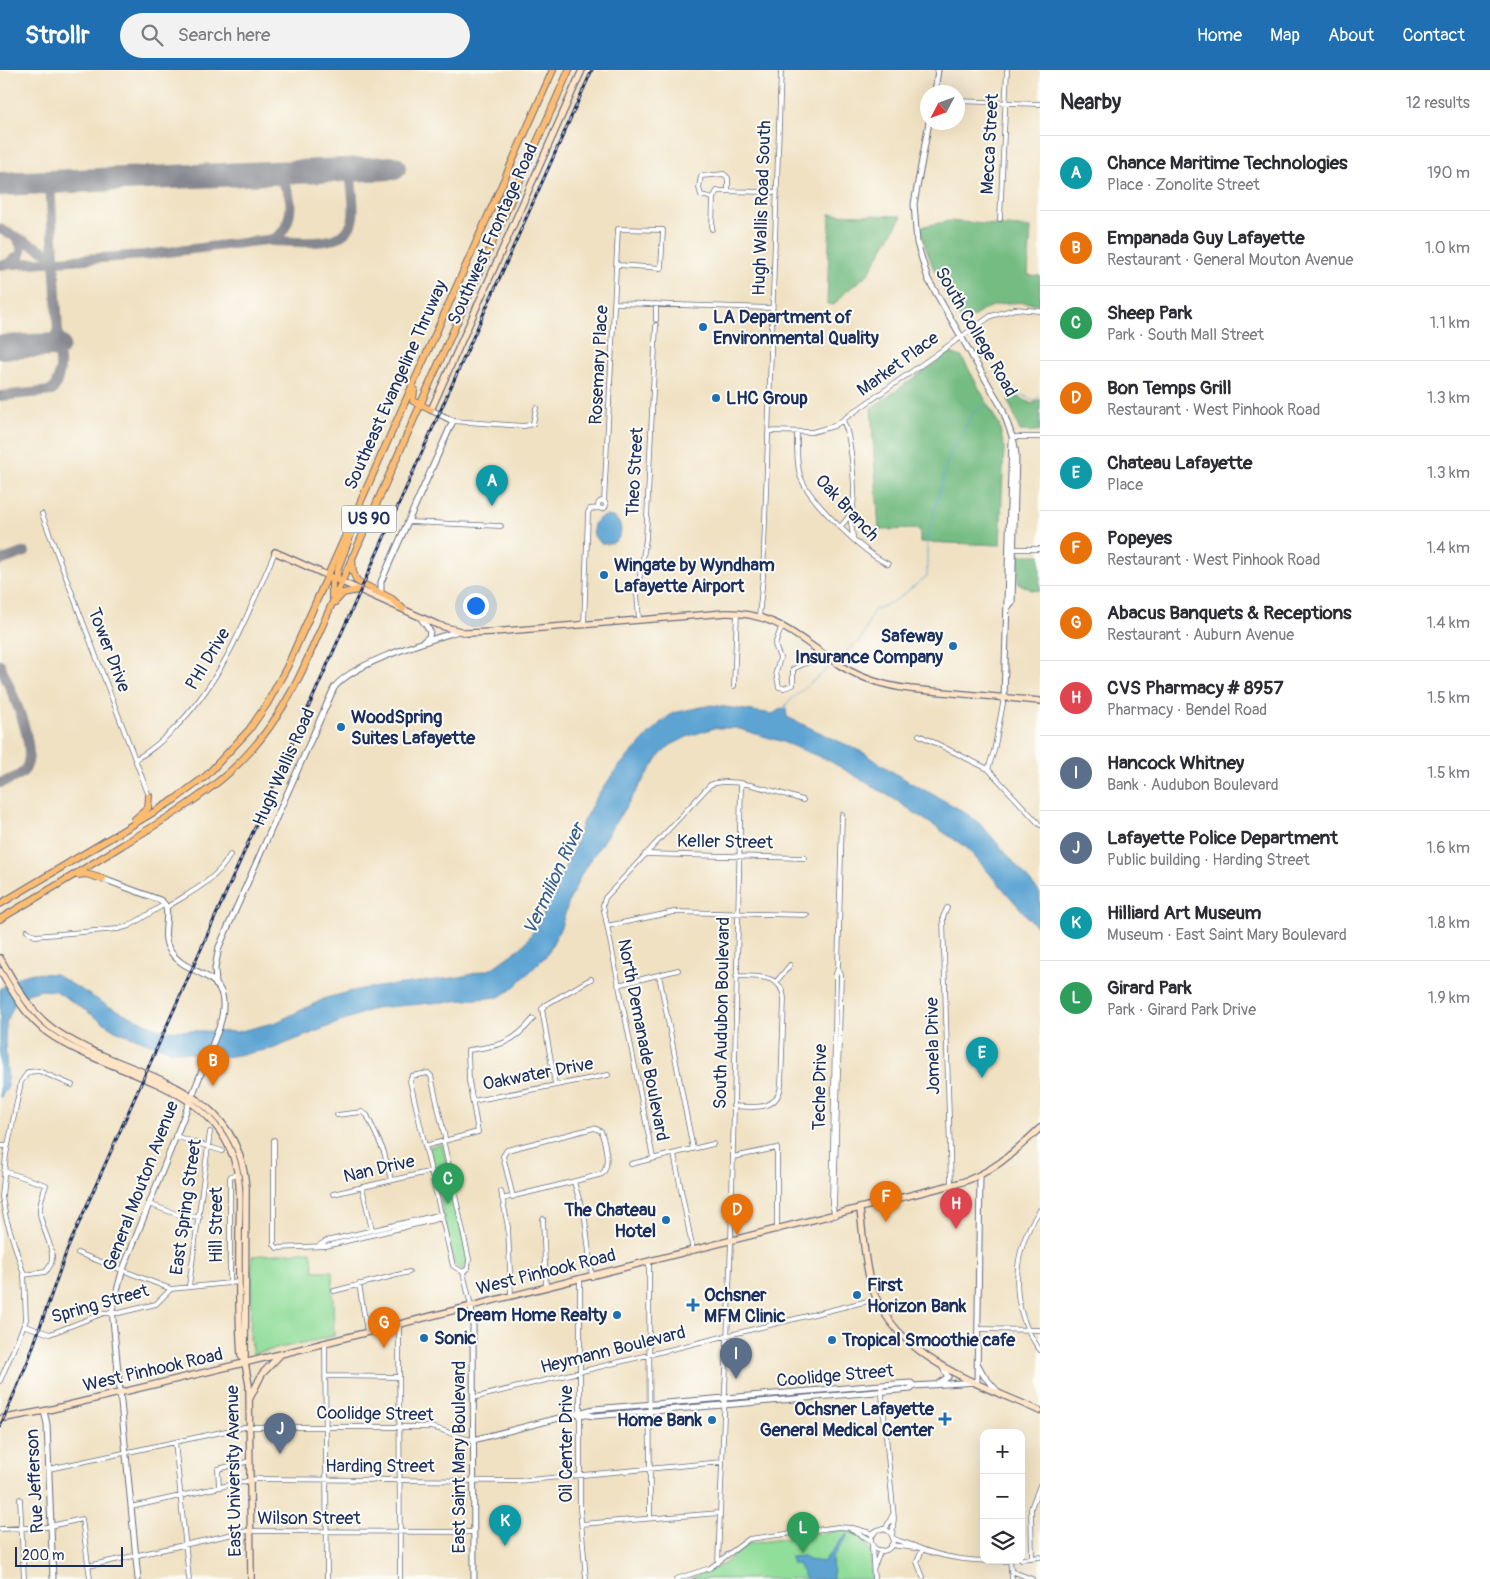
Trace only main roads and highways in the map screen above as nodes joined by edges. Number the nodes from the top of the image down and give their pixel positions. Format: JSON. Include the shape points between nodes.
{"nodes":[{"id":1,"x":553,"y":70,"type":"edge"},
{"id":2,"x":569,"y":70,"type":"edge"},
{"id":3,"x":582,"y":70,"type":"edge"},
{"id":4,"x":414,"y":382,"type":"junction"},
{"id":5,"x":426,"y":391,"type":"junction"},
{"id":6,"x":420,"y":405,"type":"junction"},
{"id":7,"x":431,"y":410,"type":"junction"},
{"id":8,"x":361,"y":501,"type":"junction"},
{"id":9,"x":275,"y":552,"type":"road end"},
{"id":10,"x":352,"y":555,"type":"junction"},
{"id":11,"x":334,"y":579,"type":"junction"},
{"id":12,"x":358,"y":590,"type":"junction"},
{"id":13,"x":403,"y":609,"type":"junction"},
{"id":14,"x":322,"y":625,"type":"junction"},
{"id":15,"x":1040,"y":701,"type":"edge"},
{"id":16,"x":157,"y":810,"type":"junction"},
{"id":17,"x":145,"y":817,"type":"junction"},
{"id":18,"x":149,"y":829,"type":"junction"},
{"id":19,"x":119,"y":833,"type":"junction"},
{"id":20,"x":98,"y":860,"type":"junction"},
{"id":21,"x":63,"y":882,"type":"junction"},
{"id":22,"x":0,"y":904,"type":"edge"},
{"id":23,"x":0,"y":919,"type":"edge"},
{"id":24,"x":0,"y":958,"type":"edge"},
{"id":25,"x":3,"y":969,"type":"edge"},
{"id":26,"x":1040,"y":1128,"type":"edge"},
{"id":27,"x":860,"y":1210,"type":"junction"},
{"id":28,"x":281,"y":1354,"type":"junction"},
{"id":29,"x":245,"y":1363,"type":"junction"},
{"id":30,"x":250,"y":1398,"type":"junction"},
{"id":31,"x":1040,"y":1411,"type":"edge"},
{"id":32,"x":0,"y":1419,"type":"edge"},
{"id":33,"x":251,"y":1579,"type":"edge"}],
"edges":[{"from":1,"to":4,"type":"highway","name":"Southeast Evangeline Thruway","number":"US 90"},
{"from":2,"to":5,"type":"highway","number":"US 90"},
{"from":3,"to":7,"type":"main road","name":"Southwest Frontage Road"},
{"from":4,"to":6,"type":"highway","via":[[412,400]]},
{"from":4,"to":8,"type":"highway","name":"Southeast Evangeline Thruway","number":"US 90"},
{"from":5,"to":6,"type":"highway","number":"US 90"},
{"from":5,"to":7,"type":"highway","via":[[426,404]]},
{"from":6,"to":7,"type":"highway"},
{"from":6,"to":10,"type":"highway","number":"US 90"},
{"from":8,"to":11,"type":"highway","name":"Southeast Evangeline Thruway","number":"US 90"},
{"from":8,"to":11,"type":"highway"},
{"from":9,"to":11,"type":"main road"},
{"from":10,"to":11,"type":"highway","number":"US 90"},
{"from":10,"to":13,"type":"highway","via":[[354,577],[392,598]]},
{"from":11,"to":12,"type":"main road"},
{"from":11,"to":14,"type":"highway","number":"US 90","via":[[330,607]]},
{"from":11,"to":16,"type":"highway","name":"Southeast Evangeline Thruway","number":"US 90","via":[[278,684],[249,730],[206,776]]},
{"from":12,"to":13,"type":"main road"},
{"from":12,"to":14,"type":"highway","via":[[343,593],[336,599]]},
{"from":13,"to":15,"type":"main road","via":[[458,631],[477,633],[737,613],[782,625],[843,667],[870,679],[902,688]]},
{"from":14,"to":18,"type":"highway","number":"US 90","via":[[287,702],[256,746],[208,792]]},
{"from":16,"to":17,"type":"highway","name":"Southeast Evangeline Thruway","number":"US 90"},
{"from":16,"to":18,"type":"highway","via":[[160,819]]},
{"from":16,"to":19,"type":"highway","via":[[149,796],[150,802],[145,811]]},
{"from":17,"to":18,"type":"highway","via":[[152,819]]},
{"from":17,"to":19,"type":"highway","name":"Southeast Evangeline Thruway","number":"US 90"},
{"from":18,"to":20,"type":"highway","number":"US 90"},
{"from":19,"to":22,"type":"highway","name":"Southeast Evangeline Thruway","number":"US 90"},
{"from":20,"to":21,"type":"highway","number":"US 90"},
{"from":20,"to":21,"type":"highway","via":[[94,872],[103,879],[82,874]]},
{"from":21,"to":23,"type":"highway","number":"US 90"},
{"from":24,"to":25,"type":"main road","name":"East University Avenue"},
{"from":25,"to":29,"type":"main road","name":"East University Avenue","via":[[48,1033],[191,1098],[221,1134],[240,1173],[241,1355]]},
{"from":26,"to":27,"type":"main road","name":"West Pinhook Road","via":[[1003,1161],[980,1175]]},
{"from":27,"to":28,"type":"main road","name":"West Pinhook Road"},
{"from":27,"to":31,"type":"main road","via":[[868,1270],[876,1299],[906,1341],[942,1366]]},
{"from":28,"to":29,"type":"main road","name":"West Pinhook Road"},
{"from":28,"to":30,"type":"main road","via":[[262,1374]]},
{"from":29,"to":30,"type":"main road","name":"East University Avenue"},
{"from":29,"to":32,"type":"main road","name":"West Pinhook Road","via":[[44,1412]]},
{"from":30,"to":33,"type":"main road","name":"East University Avenue"}]}
